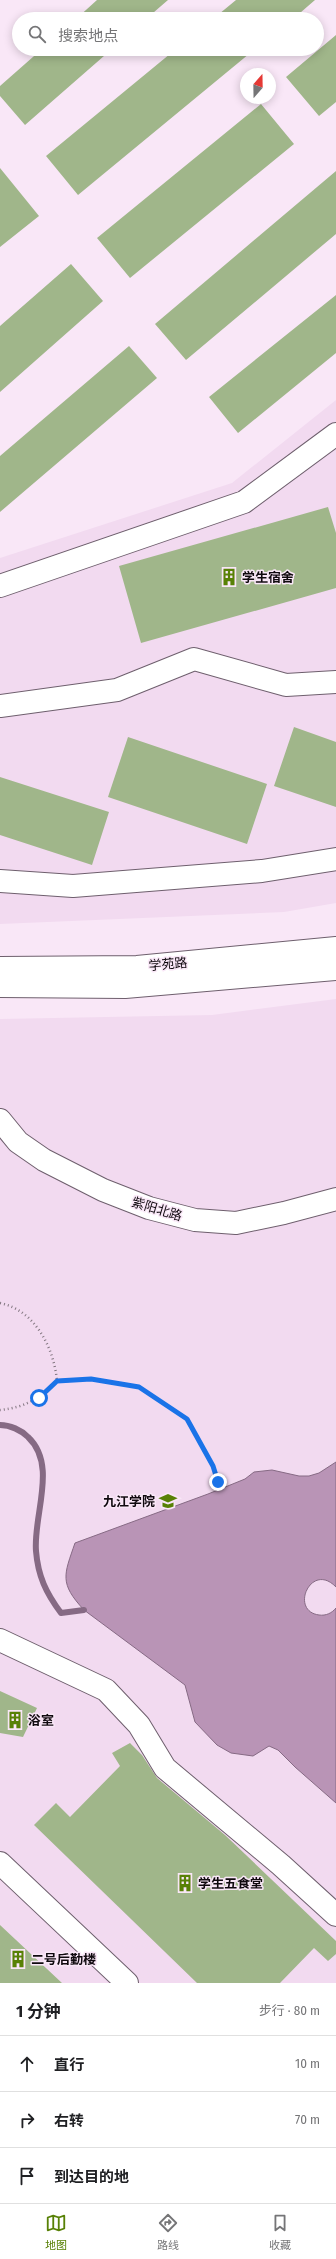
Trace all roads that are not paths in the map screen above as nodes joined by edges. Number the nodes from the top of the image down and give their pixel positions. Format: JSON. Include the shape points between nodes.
{"nodes":[{"id":1,"x":336,"y":434,"type":"edge"},
{"id":2,"x":0,"y":586,"type":"edge"},
{"id":3,"x":336,"y":682,"type":"edge"},
{"id":4,"x":0,"y":706,"type":"edge"},
{"id":5,"x":336,"y":859,"type":"edge"},
{"id":6,"x":0,"y":881,"type":"edge"},
{"id":7,"x":336,"y":948,"type":"edge"},
{"id":8,"x":0,"y":968,"type":"edge"},
{"id":9,"x":336,"y":969,"type":"edge"},
{"id":10,"x":0,"y":986,"type":"edge"},
{"id":11,"x":0,"y":1120,"type":"edge"},
{"id":12,"x":336,"y":1199,"type":"edge"},
{"id":13,"x":0,"y":1640,"type":"edge"},
{"id":14,"x":1,"y":1866,"type":"edge"},
{"id":15,"x":336,"y":1914,"type":"edge"},
{"id":16,"x":127,"y":1983,"type":"edge"}],
"edges":[{"from":1,"to":2,"type":"street","via":[[244,502]]},
{"from":3,"to":4,"type":"street","via":[[286,685],[194,659],[117,690]]},
{"from":5,"to":6,"type":"street","via":[[262,871],[73,886]]},
{"from":7,"to":8,"type":"street","name":"学苑路","via":[[137,966]]},
{"from":9,"to":10,"type":"street","name":"学苑路","via":[[125,986]]},
{"from":11,"to":12,"type":"street","name":"紫阳北路","via":[[18,1142],[44,1160],[103,1190],[149,1208],[195,1220],[236,1223]]},
{"from":13,"to":15,"type":"street","via":[[106,1690],[139,1725],[165,1768]]},
{"from":14,"to":16,"type":"street"}]}
